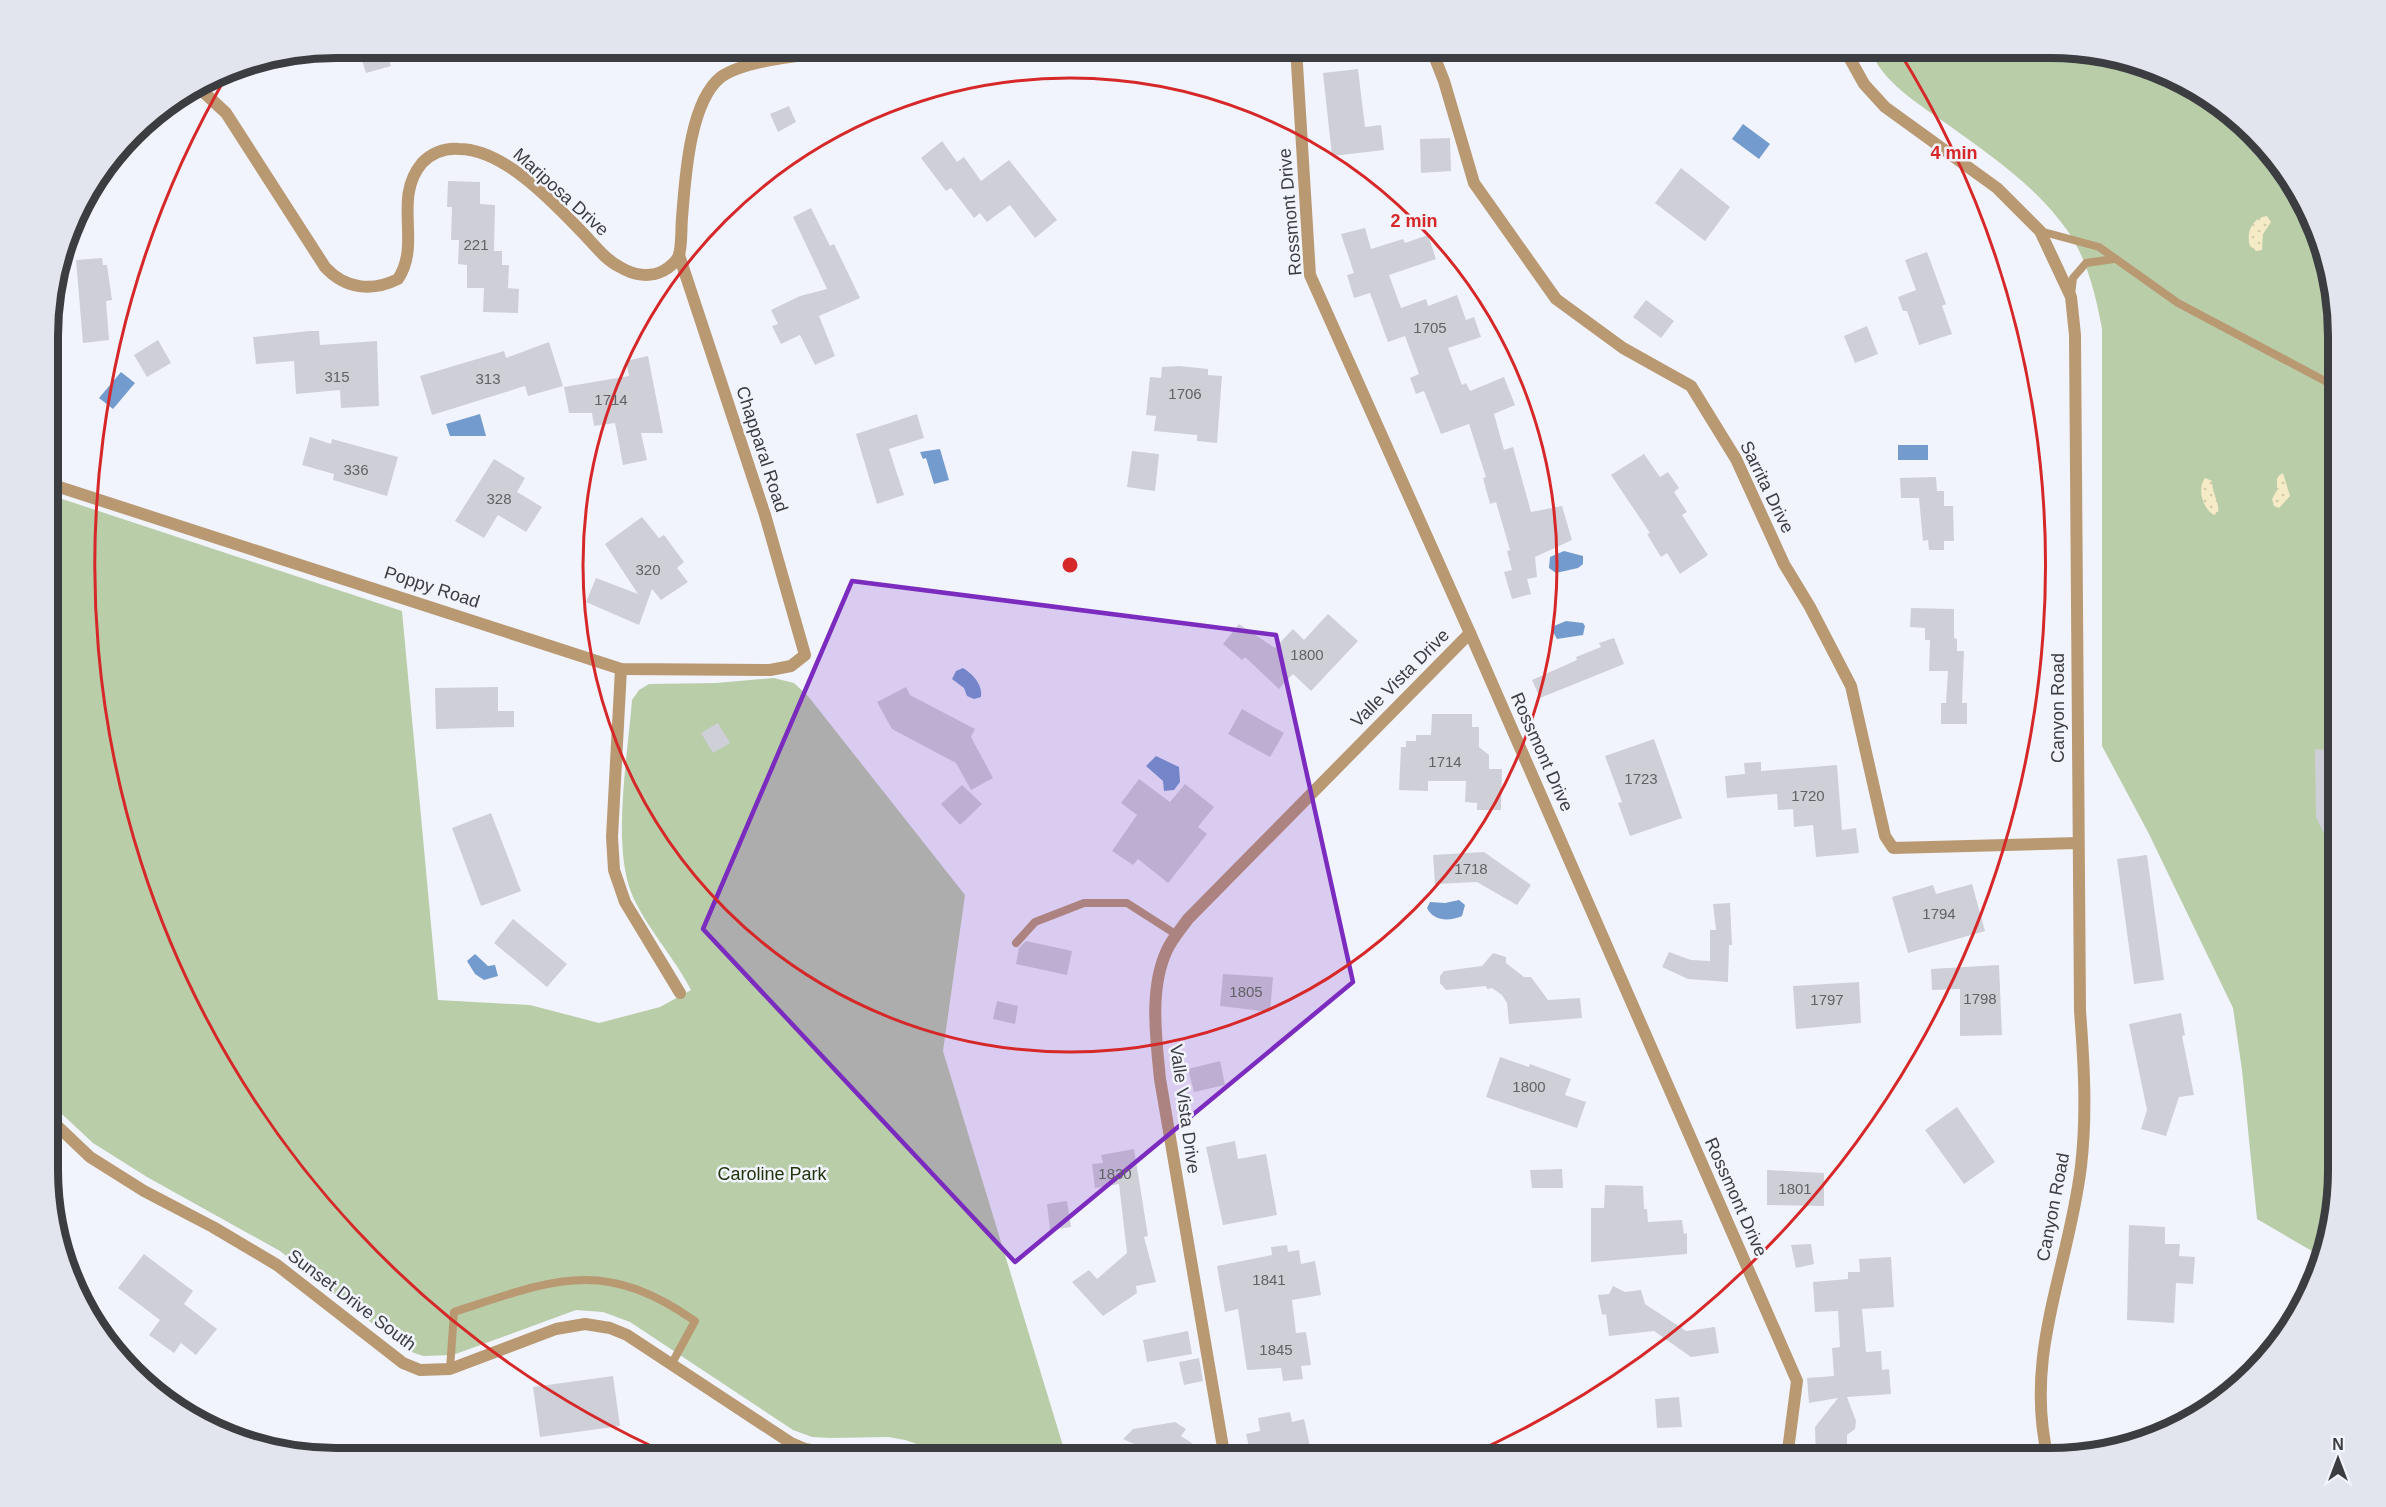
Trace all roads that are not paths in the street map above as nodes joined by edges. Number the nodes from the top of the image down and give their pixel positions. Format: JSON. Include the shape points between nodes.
{"nodes":[{"id":1,"x":795,"y":58,"type":"edge"},
{"id":2,"x":1297,"y":58,"type":"edge"},
{"id":3,"x":1435,"y":58,"type":"edge"},
{"id":4,"x":1850,"y":58,"type":"edge"},
{"id":5,"x":204,"y":92,"type":"edge"},
{"id":6,"x":2040,"y":231,"type":"junction"},
{"id":7,"x":679,"y":255,"type":"junction"},
{"id":8,"x":2114,"y":259,"type":"junction"},
{"id":9,"x":2071,"y":297,"type":"junction"},
{"id":10,"x":2328,"y":384,"type":"edge"},
{"id":11,"x":58,"y":487,"type":"edge"},
{"id":12,"x":1470,"y":633,"type":"junction"},
{"id":13,"x":806,"y":655,"type":"joint"},
{"id":14,"x":621,"y":669,"type":"junction"},
{"id":15,"x":2078,"y":843,"type":"junction"},
{"id":16,"x":1177,"y":934,"type":"junction"},
{"id":17,"x":1016,"y":943,"type":"dead end"},
{"id":18,"x":680,"y":993,"type":"dead end"},
{"id":19,"x":58,"y":1127,"type":"edge"},
{"id":20,"x":671,"y":1365,"type":"junction"},
{"id":21,"x":450,"y":1369,"type":"junction"},
{"id":22,"x":804,"y":1448,"type":"edge"},
{"id":23,"x":1223,"y":1448,"type":"edge"},
{"id":24,"x":1788,"y":1448,"type":"edge"},
{"id":25,"x":2046,"y":1448,"type":"edge"}],
"edges":[{"from":1,"to":7,"type":"street","via":[[757,63],[721,78],[702,102],[692,136]]},
{"from":2,"to":12,"type":"street","name":"Rossmont Drive","via":[[1310,275]]},
{"from":3,"to":15,"type":"street","name":"Sarrita Drive","via":[[1474,183],[1556,298],[1623,348],[1691,386],[1736,459],[1784,564],[1851,686],[1885,836],[1893,848]]},
{"from":4,"to":6,"type":"street","name":"Canyon Road","via":[[1864,84],[1885,107],[1997,188]]},
{"from":5,"to":7,"type":"street","name":"Mariposa Drive","via":[[226,113],[296,224],[339,282],[365,286],[398,279],[408,258],[406,196],[413,178],[423,162],[449,148],[471,149],[507,166],[621,268],[650,275],[664,270]]},
{"from":6,"to":8,"type":"lane","via":[[2099,247]]},
{"from":6,"to":9,"type":"street","name":"Canyon Road"},
{"from":7,"to":13,"type":"street","name":"Chapparal Road","via":[[765,514]]},
{"from":8,"to":9,"type":"lane","via":[[2086,263],[2073,278]]},
{"from":8,"to":10,"type":"lane","via":[[2178,303]]},
{"from":9,"to":15,"type":"street","name":"Canyon Road","via":[[2075,335]]},
{"from":11,"to":14,"type":"street","name":"Poppy Road"},
{"from":12,"to":16,"type":"street","name":"Valle Vista Drive"},
{"from":12,"to":24,"type":"street","name":"Rossmont Drive","via":[[1797,1381]]},
{"from":13,"to":14,"type":"street","name":"Poppy Road","via":[[791,666],[770,670]]},
{"from":14,"to":18,"type":"street","via":[[612,837],[614,870],[625,902]]},
{"from":15,"to":25,"type":"street","name":"Canyon Road","via":[[2080,1011],[2086,1083],[2081,1167],[2041,1361],[2039,1398]]},
{"from":16,"to":17,"type":"lane","via":[[1127,903],[1084,903],[1035,922]]},
{"from":16,"to":23,"type":"street","name":"Valle Vista Drive","via":[[1167,949],[1157,992],[1160,1079]]},
{"from":19,"to":21,"type":"street","name":"Sunset Drive South","via":[[90,1157],[277,1265],[403,1363],[420,1370]]},
{"from":20,"to":21,"type":"street","name":"Sunset Drive South","via":[[627,1335],[585,1324],[556,1329]]},
{"from":20,"to":21,"type":"lane","via":[[695,1321],[639,1289],[589,1279],[531,1286],[454,1312]]},
{"from":20,"to":22,"type":"street","name":"Sunset Drive South"}]}
